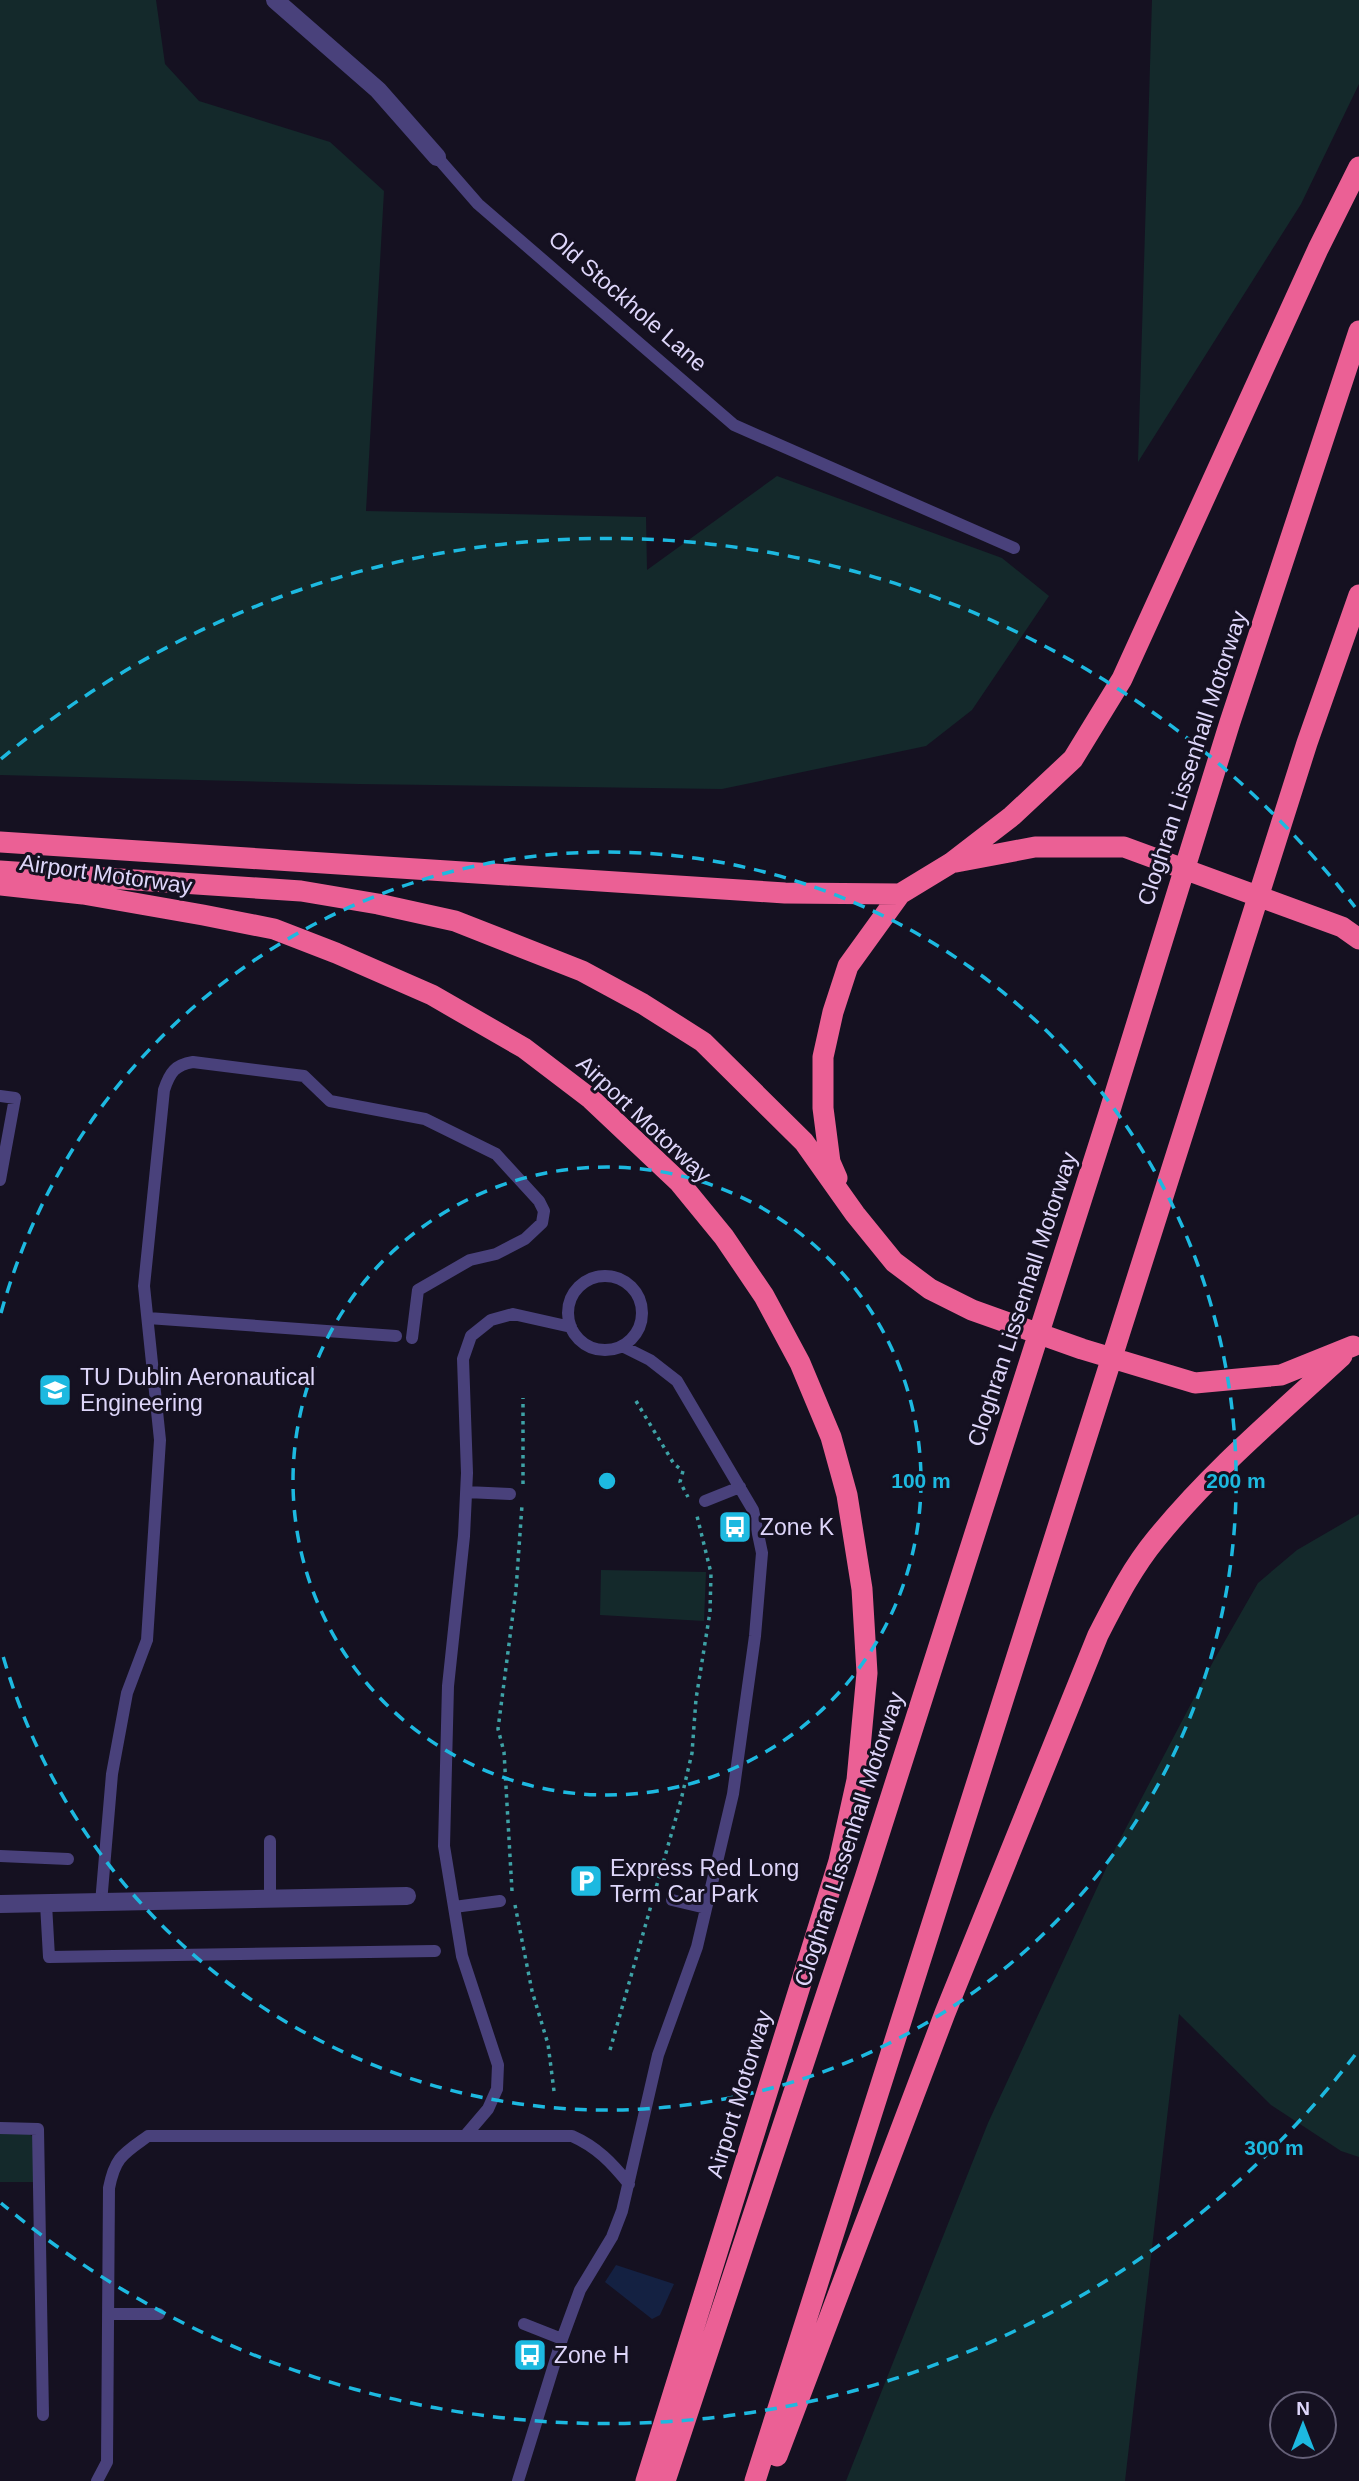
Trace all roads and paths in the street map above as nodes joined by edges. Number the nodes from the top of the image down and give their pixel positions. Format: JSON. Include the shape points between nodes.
{"nodes":[{"id":1,"x":275,"y":0,"type":"edge"},
{"id":2,"x":437,"y":157,"type":"joint"},
{"id":3,"x":1359,"y":167,"type":"edge"},
{"id":4,"x":1359,"y":331,"type":"edge"},
{"id":5,"x":1014,"y":548,"type":"dead end"},
{"id":6,"x":1359,"y":595,"type":"edge"},
{"id":7,"x":0,"y":842,"type":"edge"},
{"id":8,"x":951,"y":863,"type":"junction"},
{"id":9,"x":0,"y":871,"type":"edge"},
{"id":10,"x":0,"y":885,"type":"edge"},
{"id":11,"x":900,"y":894,"type":"junction"},
{"id":12,"x":1350,"y":933,"type":"edge"},
{"id":13,"x":0,"y":1096,"type":"edge"},
{"id":14,"x":0,"y":1180,"type":"edge"},
{"id":15,"x":855,"y":1214,"type":"junction"},
{"id":16,"x":148,"y":1318,"type":"junction"},
{"id":17,"x":571,"y":1327,"type":"junction"},
{"id":18,"x":396,"y":1336,"type":"dead end"},
{"id":19,"x":412,"y":1338,"type":"dead end"},
{"id":20,"x":1356,"y":1343,"type":"edge"},
{"id":21,"x":622,"y":1346,"type":"junction"},
{"id":22,"x":523,"y":1398,"type":"dead end"},
{"id":23,"x":636,"y":1401,"type":"dead end"},
{"id":24,"x":740,"y":1487,"type":"junction"},
{"id":25,"x":466,"y":1492,"type":"junction"},
{"id":26,"x":510,"y":1494,"type":"dead end"},
{"id":27,"x":691,"y":1501,"type":"dead end"},
{"id":28,"x":700,"y":1505,"type":"joint"},
{"id":29,"x":270,"y":1840,"type":"dead end"},
{"id":30,"x":0,"y":1856,"type":"edge"},
{"id":31,"x":68,"y":1859,"type":"dead end"},
{"id":32,"x":407,"y":1896,"type":"dead end"},
{"id":33,"x":270,"y":1899,"type":"junction"},
{"id":34,"x":672,"y":1900,"type":"dead end"},
{"id":35,"x":500,"y":1901,"type":"dead end"},
{"id":36,"x":101,"y":1903,"type":"junction"},
{"id":37,"x":46,"y":1904,"type":"junction"},
{"id":38,"x":0,"y":1905,"type":"edge"},
{"id":39,"x":454,"y":1907,"type":"junction"},
{"id":40,"x":706,"y":1908,"type":"junction"},
{"id":41,"x":435,"y":1951,"type":"dead end"},
{"id":42,"x":610,"y":2050,"type":"dead end"},
{"id":43,"x":554,"y":2091,"type":"dead end"},
{"id":44,"x":0,"y":2128,"type":"edge"},
{"id":45,"x":465,"y":2136,"type":"junction"},
{"id":46,"x":629,"y":2184,"type":"junction"},
{"id":47,"x":108,"y":2314,"type":"junction"},
{"id":48,"x":159,"y":2314,"type":"dead end"},
{"id":49,"x":524,"y":2324,"type":"dead end"},
{"id":50,"x":562,"y":2339,"type":"junction"},
{"id":51,"x":43,"y":2415,"type":"dead end"},
{"id":52,"x":97,"y":2481,"type":"edge"},
{"id":53,"x":518,"y":2481,"type":"edge"},
{"id":54,"x":646,"y":2481,"type":"edge"},
{"id":55,"x":664,"y":2481,"type":"edge"},
{"id":56,"x":755,"y":2481,"type":"edge"},
{"id":57,"x":768,"y":2481,"type":"edge"}],
"edges":[{"from":1,"to":2,"type":"street","name":"Old Stockhole Lane","via":[[378,90]]},
{"from":2,"to":5,"type":"lane","name":"Old Stockhole Lane","via":[[478,204],[734,425]]},
{"from":3,"to":8,"type":"highway","via":[[1122,679],[1073,759],[1012,816]]},
{"from":4,"to":55,"type":"highway","name":"Cloghran Lissenhall Motorway","via":[[1230,722],[864,1878]]},
{"from":6,"to":56,"type":"highway","via":[[1307,743]]},
{"from":7,"to":11,"type":"highway","name":"Airport Motorway","via":[[785,893]]},
{"from":8,"to":11,"type":"highway"},
{"from":8,"to":12,"type":"highway","via":[[1035,847],[1124,847]]},
{"from":9,"to":15,"type":"highway","via":[[301,891],[378,904],[455,921],[582,971],[703,1042],[804,1142]]},
{"from":10,"to":54,"type":"highway","name":"Airport Motorway","via":[[83,894],[274,929],[432,996],[524,1048],[592,1099],[670,1173],[723,1237],[764,1296],[800,1363],[831,1437],[862,1589],[867,1673],[857,1780],[839,1861]]},
{"from":11,"to":15,"type":"highway","via":[[848,967],[823,1057],[830,1162]]},
{"from":13,"to":14,"type":"lane","via":[[15,1098]]},
{"from":15,"to":20,"type":"highway","via":[[894,1262],[930,1289],[972,1310],[1195,1383],[1281,1375]]},
{"from":16,"to":18,"type":"lane"},
{"from":16,"to":19,"type":"lane","via":[[144,1286],[164,1090],[179,1064],[193,1062],[304,1076],[330,1101],[425,1119],[496,1154],[540,1201],[542,1223],[526,1239],[496,1254],[470,1260],[418,1290]]},
{"from":16,"to":36,"type":"lane","via":[[160,1440],[146,1640],[127,1693],[112,1774]]},
{"from":17,"to":21,"type":"lane","via":[[586,1345],[598,1349]]},
{"from":17,"to":21,"type":"lane","via":[[569,1303],[583,1283],[594,1277],[618,1278],[637,1293],[642,1317],[632,1339]]},
{"from":17,"to":25,"type":"lane","via":[[513,1314],[491,1320],[471,1336],[463,1359]]},
{"from":20,"to":57,"type":"highway","via":[[1218,1469],[1154,1540],[1103,1625],[945,2012]]},
{"from":21,"to":24,"type":"lane","via":[[677,1381]]},
{"from":22,"to":43,"type":"path","via":[[516,1590],[498,1729],[504,1752],[512,1888],[532,1991],[548,2044]]},
{"from":23,"to":27,"type":"path","via":[[674,1464],[683,1471],[680,1482]]},
{"from":24,"to":28,"type":"lane"},
{"from":24,"to":40,"type":"lane","via":[[753,1510],[761,1567],[733,1794]]},
{"from":25,"to":26,"type":"lane"},
{"from":25,"to":39,"type":"lane","via":[[448,1686],[444,1846]]},
{"from":28,"to":42,"type":"path","via":[[710,1599],[692,1753]]},
{"from":29,"to":33,"type":"lane"},
{"from":30,"to":31,"type":"lane"},
{"from":32,"to":33,"type":"street"},
{"from":33,"to":36,"type":"street"},
{"from":34,"to":40,"type":"lane"},
{"from":35,"to":39,"type":"lane"},
{"from":36,"to":37,"type":"street"},
{"from":37,"to":38,"type":"street"},
{"from":37,"to":41,"type":"lane","via":[[49,1957]]},
{"from":39,"to":45,"type":"lane","via":[[461,1956],[498,2065],[497,2089],[488,2109]]},
{"from":40,"to":46,"type":"lane","via":[[697,1947],[658,2054]]},
{"from":44,"to":51,"type":"lane","via":[[38,2129]]},
{"from":45,"to":46,"type":"lane","via":[[572,2136],[591,2144]]},
{"from":45,"to":47,"type":"lane","via":[[148,2136],[113,2166]]},
{"from":46,"to":50,"type":"lane","via":[[611,2237],[580,2290]]},
{"from":47,"to":48,"type":"lane"},
{"from":47,"to":52,"type":"lane","via":[[107,2462]]},
{"from":49,"to":50,"type":"lane"},
{"from":50,"to":53,"type":"lane"}]}
